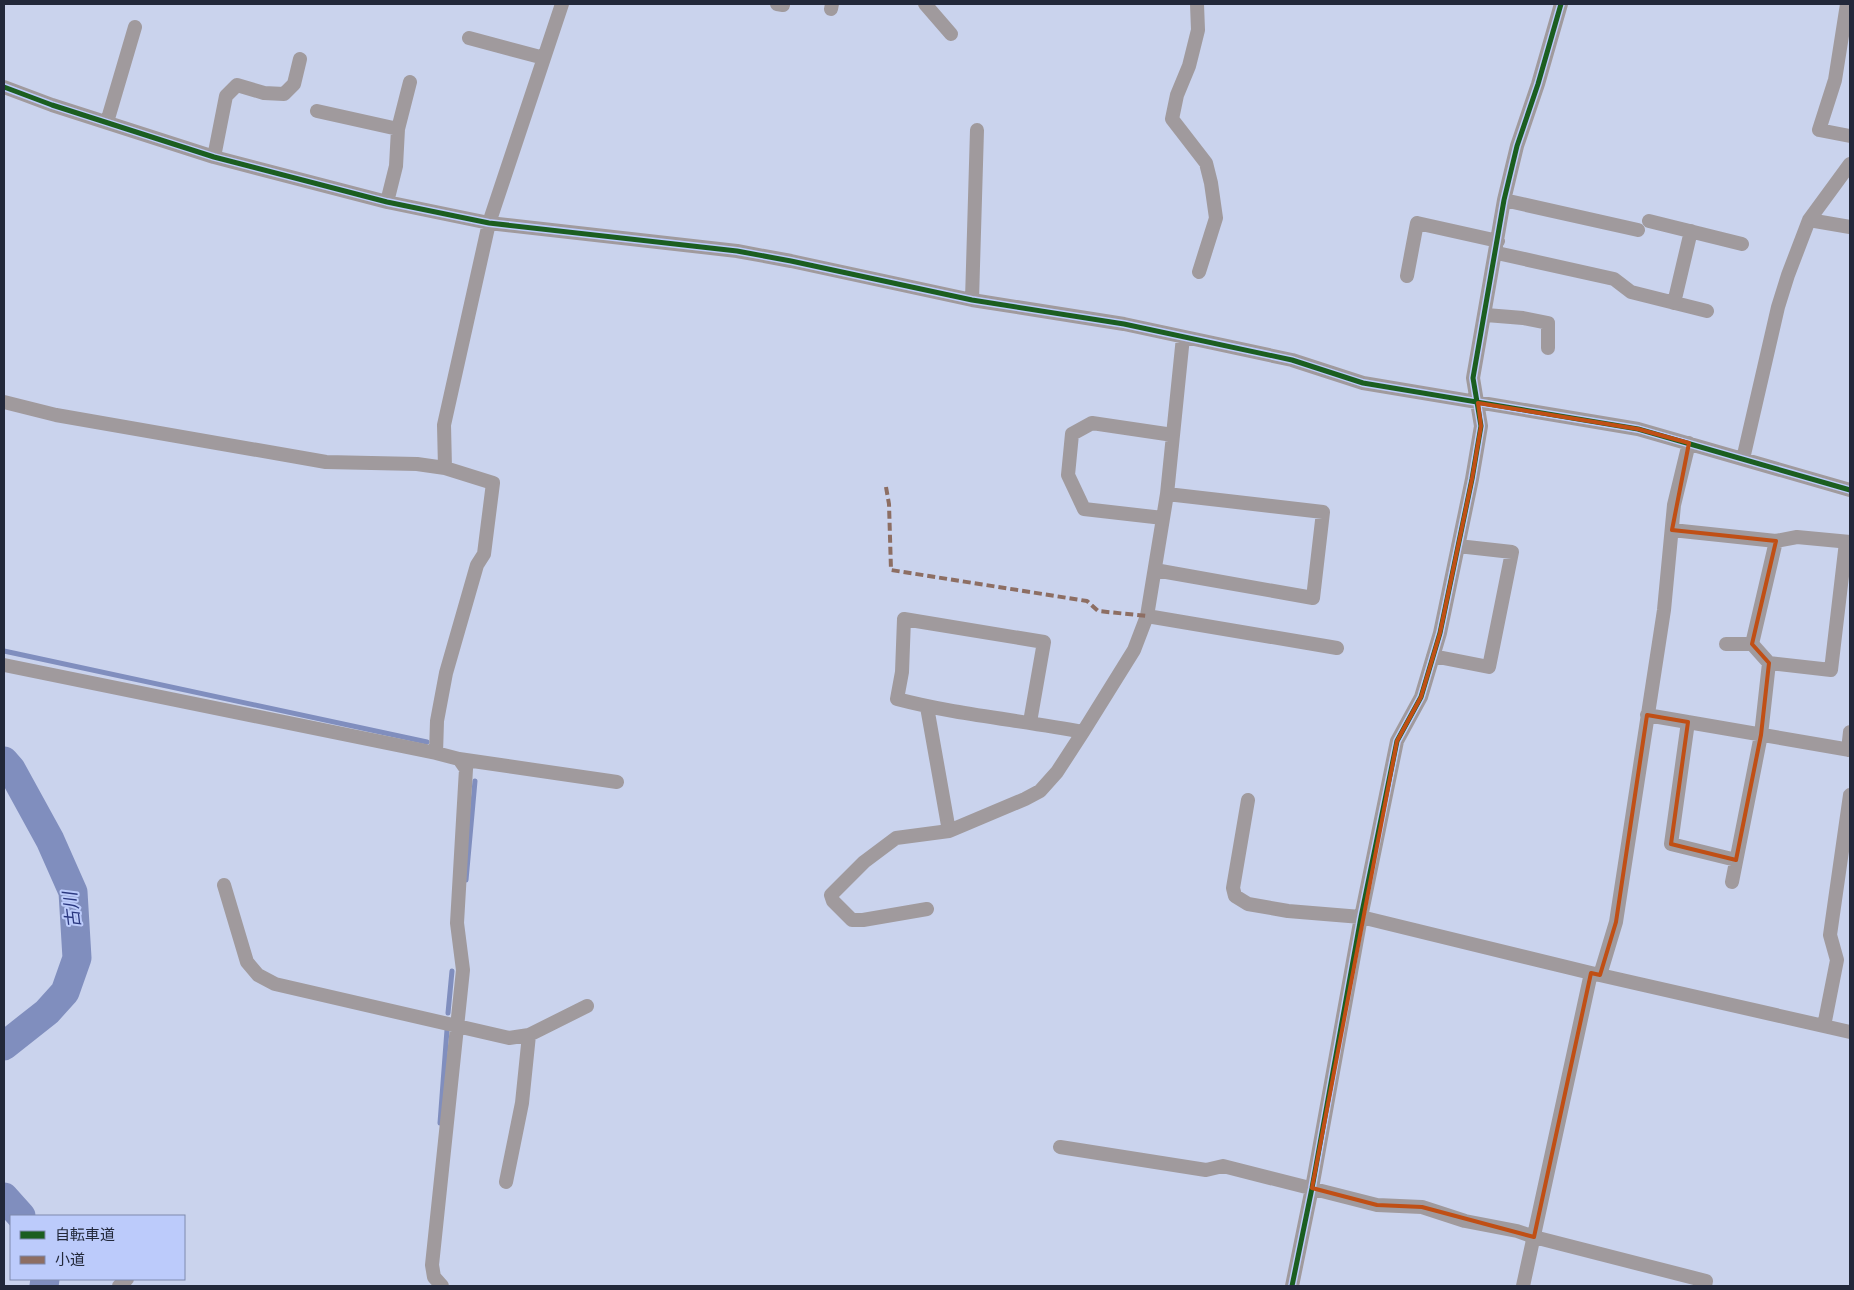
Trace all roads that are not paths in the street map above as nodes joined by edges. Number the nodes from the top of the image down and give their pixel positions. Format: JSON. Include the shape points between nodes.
{"nodes":[{"id":1,"x":562,"y":4,"type":"edge"},
{"id":2,"x":1196,"y":4,"type":"edge"},
{"id":3,"x":1561,"y":4,"type":"edge"},
{"id":4,"x":1847,"y":4,"type":"edge"},
{"id":5,"x":928,"y":5,"type":"edge"},
{"id":6,"x":135,"y":27,"type":"dead end"},
{"id":7,"x":951,"y":34,"type":"dead end"},
{"id":8,"x":469,"y":38,"type":"dead end"},
{"id":9,"x":544,"y":58,"type":"junction"},
{"id":10,"x":300,"y":59,"type":"dead end"},
{"id":11,"x":410,"y":82,"type":"dead end"},
{"id":12,"x":4,"y":87,"type":"edge"},
{"id":13,"x":317,"y":111,"type":"dead end"},
{"id":14,"x":106,"y":122,"type":"junction"},
{"id":15,"x":398,"y":128,"type":"junction"},
{"id":16,"x":977,"y":130,"type":"dead end"},
{"id":17,"x":1850,"y":136,"type":"edge"},
{"id":18,"x":214,"y":157,"type":"junction"},
{"id":19,"x":1850,"y":164,"type":"edge"},
{"id":20,"x":1504,"y":200,"type":"junction"},
{"id":21,"x":387,"y":202,"type":"junction"},
{"id":22,"x":1809,"y":220,"type":"junction"},
{"id":23,"x":489,"y":223,"type":"junction"},
{"id":24,"x":1850,"y":227,"type":"edge"},
{"id":25,"x":1692,"y":232,"type":"junction"},
{"id":26,"x":1742,"y":244,"type":"dead end"},
{"id":27,"x":1498,"y":247,"type":"junction"},
{"id":28,"x":1198,"y":272,"type":"dead end"},
{"id":29,"x":1407,"y":276,"type":"dead end"},
{"id":30,"x":972,"y":300,"type":"junction"},
{"id":31,"x":1674,"y":303,"type":"junction"},
{"id":32,"x":1707,"y":311,"type":"dead end"},
{"id":33,"x":1486,"y":315,"type":"junction"},
{"id":34,"x":1183,"y":337,"type":"junction"},
{"id":35,"x":1548,"y":348,"type":"dead end"},
{"id":36,"x":4,"y":402,"type":"edge"},
{"id":37,"x":1478,"y":403,"type":"junction"},
{"id":38,"x":1173,"y":435,"type":"junction"},
{"id":39,"x":1689,"y":443,"type":"junction"},
{"id":40,"x":1743,"y":459,"type":"junction"},
{"id":41,"x":445,"y":468,"type":"junction"},
{"id":42,"x":1850,"y":490,"type":"edge"},
{"id":43,"x":1167,"y":494,"type":"junction"},
{"id":44,"x":1163,"y":518,"type":"junction"},
{"id":45,"x":1672,"y":530,"type":"junction"},
{"id":46,"x":1776,"y":541,"type":"junction"},
{"id":47,"x":1848,"y":542,"type":"edge"},
{"id":48,"x":1458,"y":546,"type":"junction"},
{"id":49,"x":1155,"y":570,"type":"junction"},
{"id":50,"x":1147,"y":616,"type":"junction"},
{"id":51,"x":1726,"y":644,"type":"dead end"},
{"id":52,"x":1752,"y":644,"type":"junction"},
{"id":53,"x":1337,"y":648,"type":"dead end"},
{"id":54,"x":1433,"y":656,"type":"junction"},
{"id":55,"x":1769,"y":663,"type":"junction"},
{"id":56,"x":4,"y":665,"type":"edge"},
{"id":57,"x":927,"y":707,"type":"junction"},
{"id":58,"x":1647,"y":714,"type":"junction"},
{"id":59,"x":1030,"y":722,"type":"junction"},
{"id":60,"x":1688,"y":722,"type":"junction"},
{"id":61,"x":1084,"y":732,"type":"junction"},
{"id":62,"x":1850,"y":732,"type":"edge"},
{"id":63,"x":1761,"y":734,"type":"junction"},
{"id":64,"x":1849,"y":750,"type":"edge"},
{"id":65,"x":436,"y":753,"type":"junction"},
{"id":66,"x":459,"y":759,"type":"junction"},
{"id":67,"x":617,"y":782,"type":"dead end"},
{"id":68,"x":1850,"y":794,"type":"edge"},
{"id":69,"x":1248,"y":800,"type":"dead end"},
{"id":70,"x":950,"y":831,"type":"junction"},
{"id":71,"x":1736,"y":860,"type":"junction"},
{"id":72,"x":1732,"y":882,"type":"dead end"},
{"id":73,"x":224,"y":884,"type":"dead end"},
{"id":74,"x":927,"y":910,"type":"dead end"},
{"id":75,"x":1361,"y":917,"type":"junction"},
{"id":76,"x":1595,"y":974,"type":"junction"},
{"id":77,"x":587,"y":1006,"type":"dead end"},
{"id":78,"x":458,"y":1026,"type":"junction"},
{"id":79,"x":1824,"y":1026,"type":"junction"},
{"id":80,"x":1850,"y":1032,"type":"edge"},
{"id":81,"x":529,"y":1034,"type":"junction"},
{"id":82,"x":1060,"y":1147,"type":"dead end"},
{"id":83,"x":506,"y":1182,"type":"dead end"},
{"id":84,"x":1312,"y":1188,"type":"junction"},
{"id":85,"x":1534,"y":1237,"type":"junction"},
{"id":86,"x":442,"y":1286,"type":"edge"},
{"id":87,"x":1292,"y":1286,"type":"edge"},
{"id":88,"x":1523,"y":1286,"type":"edge"},
{"id":89,"x":1705,"y":1286,"type":"edge"}],
"edges":[{"from":1,"to":9,"type":"street"},
{"from":2,"to":28,"type":"street","via":[[1198,30],[1172,118],[1206,163],[1211,183],[1216,218]]},
{"from":3,"to":20,"type":"street","via":[[1517,146]]},
{"from":4,"to":17,"type":"street","via":[[1835,80],[1819,130]]},
{"from":5,"to":7,"type":"street"},
{"from":6,"to":14,"type":"street"},
{"from":8,"to":9,"type":"street"},
{"from":9,"to":23,"type":"street"},
{"from":10,"to":18,"type":"street","via":[[294,84],[284,94],[237,85],[226,96]]},
{"from":11,"to":15,"type":"street"},
{"from":12,"to":14,"type":"street"},
{"from":13,"to":15,"type":"street"},
{"from":14,"to":18,"type":"street"},
{"from":15,"to":21,"type":"street","via":[[396,166]]},
{"from":16,"to":30,"type":"street"},
{"from":18,"to":21,"type":"street"},
{"from":19,"to":22,"type":"street"},
{"from":20,"to":25,"type":"street"},
{"from":20,"to":27,"type":"street"},
{"from":21,"to":23,"type":"street"},
{"from":22,"to":24,"type":"street"},
{"from":22,"to":40,"type":"street","via":[[1778,307]]},
{"from":23,"to":30,"type":"street","via":[[737,252]]},
{"from":23,"to":41,"type":"street","via":[[444,425]]},
{"from":25,"to":26,"type":"street"},
{"from":25,"to":31,"type":"street"},
{"from":27,"to":29,"type":"street","via":[[1417,223]]},
{"from":27,"to":31,"type":"street","via":[[1614,279],[1631,292]]},
{"from":27,"to":33,"type":"street"},
{"from":30,"to":34,"type":"street","via":[[1124,324]]},
{"from":31,"to":32,"type":"street"},
{"from":33,"to":35,"type":"street","via":[[1548,323]]},
{"from":33,"to":37,"type":"street","via":[[1474,378]]},
{"from":34,"to":37,"type":"street","via":[[1292,360],[1363,383]]},
{"from":34,"to":38,"type":"street"},
{"from":36,"to":41,"type":"street","via":[[56,415],[326,462],[417,464]]},
{"from":37,"to":39,"type":"street","via":[[1638,429]]},
{"from":37,"to":48,"type":"street","via":[[1481,426]]},
{"from":38,"to":43,"type":"street"},
{"from":38,"to":44,"type":"street","via":[[1092,423],[1072,434],[1068,475],[1084,509]]},
{"from":39,"to":40,"type":"street"},
{"from":39,"to":45,"type":"street","via":[[1674,505]]},
{"from":40,"to":42,"type":"street"},
{"from":41,"to":65,"type":"street","via":[[493,483],[484,554],[476,564],[446,672],[437,721]]},
{"from":43,"to":44,"type":"street"},
{"from":43,"to":49,"type":"street","via":[[1323,512],[1313,598]]},
{"from":44,"to":49,"type":"street"},
{"from":45,"to":46,"type":"street"},
{"from":45,"to":58,"type":"street","via":[[1664,610]]},
{"from":46,"to":47,"type":"street","via":[[1797,537]]},
{"from":46,"to":52,"type":"street"},
{"from":47,"to":55,"type":"street","via":[[1831,670]]},
{"from":48,"to":54,"type":"street"},
{"from":48,"to":54,"type":"street","via":[[1512,552],[1489,667]]},
{"from":49,"to":50,"type":"street"},
{"from":50,"to":53,"type":"street"},
{"from":50,"to":61,"type":"street","via":[[1134,650]]},
{"from":51,"to":52,"type":"street"},
{"from":52,"to":55,"type":"street"},
{"from":54,"to":75,"type":"street","via":[[1421,697],[1397,741]]},
{"from":55,"to":63,"type":"street"},
{"from":56,"to":65,"type":"street"},
{"from":57,"to":59,"type":"street"},
{"from":57,"to":59,"type":"street","via":[[897,699],[902,672],[904,620],[1044,642]]},
{"from":57,"to":70,"type":"street"},
{"from":58,"to":60,"type":"street"},
{"from":58,"to":76,"type":"street","via":[[1616,922]]},
{"from":59,"to":61,"type":"street"},
{"from":60,"to":63,"type":"street"},
{"from":60,"to":71,"type":"street","via":[[1671,844]]},
{"from":61,"to":70,"type":"street","via":[[1040,791]]},
{"from":62,"to":64,"type":"street"},
{"from":63,"to":64,"type":"street"},
{"from":63,"to":71,"type":"street"},
{"from":65,"to":66,"type":"street"},
{"from":66,"to":67,"type":"street"},
{"from":66,"to":78,"type":"street","via":[[466,770],[457,923],[463,970]]},
{"from":68,"to":79,"type":"street","via":[[1830,936],[1837,960]]},
{"from":69,"to":75,"type":"street","via":[[1233,888],[1235,896],[1248,904],[1288,911]]},
{"from":70,"to":74,"type":"street","via":[[896,838],[864,862],[832,895],[833,901],[852,920]]},
{"from":71,"to":72,"type":"street"},
{"from":73,"to":78,"type":"street","via":[[247,962],[258,975],[275,984]]},
{"from":75,"to":76,"type":"street"},
{"from":75,"to":84,"type":"street"},
{"from":76,"to":79,"type":"street"},
{"from":76,"to":85,"type":"street"},
{"from":77,"to":81,"type":"street"},
{"from":78,"to":81,"type":"street","via":[[509,1038]]},
{"from":78,"to":86,"type":"street","via":[[432,1265],[434,1278]]},
{"from":79,"to":80,"type":"street"},
{"from":81,"to":83,"type":"street","via":[[522,1102]]},
{"from":82,"to":84,"type":"street","via":[[1206,1170],[1223,1166]]},
{"from":84,"to":85,"type":"street","via":[[1377,1205],[1422,1207]]},
{"from":84,"to":87,"type":"street"},
{"from":85,"to":88,"type":"street"},
{"from":85,"to":89,"type":"street","via":[[1706,1281]]}]}
